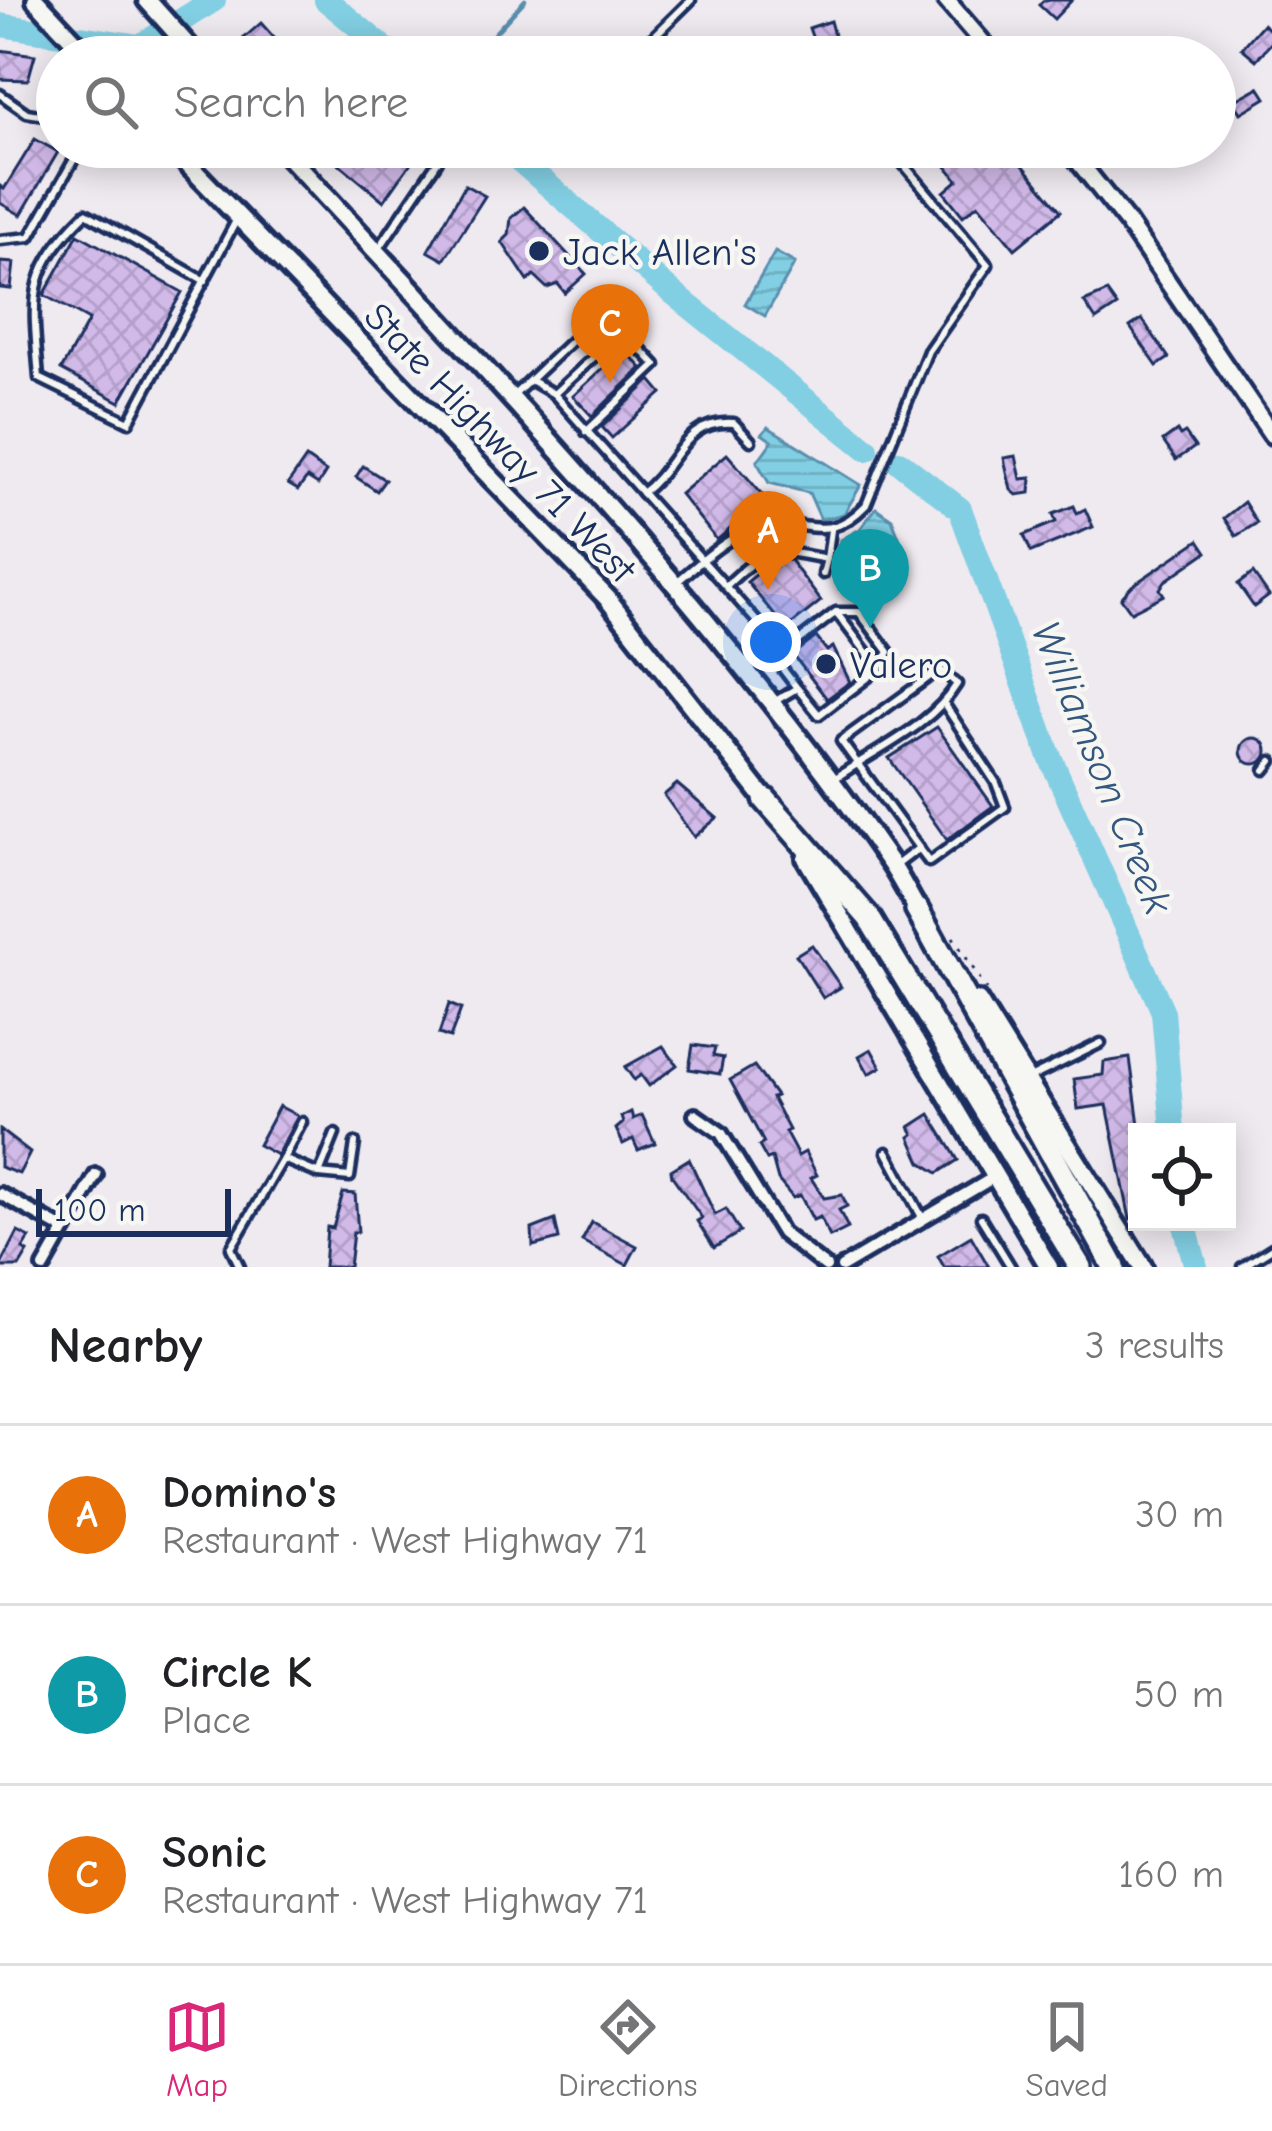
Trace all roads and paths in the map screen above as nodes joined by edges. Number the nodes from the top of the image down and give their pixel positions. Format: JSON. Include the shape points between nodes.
{"nodes":[{"id":1,"x":36,"y":0,"type":"edge"},
{"id":2,"x":147,"y":0,"type":"edge"},
{"id":3,"x":691,"y":0,"type":"edge"},
{"id":4,"x":946,"y":0,"type":"edge"},
{"id":5,"x":69,"y":36,"type":"edge"},
{"id":6,"x":179,"y":36,"type":"edge"},
{"id":7,"x":654,"y":36,"type":"edge"},
{"id":8,"x":973,"y":36,"type":"edge"},
{"id":9,"x":0,"y":94,"type":"edge"},
{"id":10,"x":36,"y":114,"type":"edge"},
{"id":11,"x":69,"y":168,"type":"edge"},
{"id":12,"x":190,"y":168,"type":"edge"},
{"id":13,"x":302,"y":168,"type":"edge"},
{"id":14,"x":433,"y":168,"type":"edge"},
{"id":15,"x":906,"y":168,"type":"edge"},
{"id":16,"x":1084,"y":168,"type":"edge"},
{"id":17,"x":237,"y":219,"type":"junction"},
{"id":18,"x":0,"y":240,"type":"edge"},
{"id":19,"x":376,"y":253,"type":"junction"},
{"id":20,"x":205,"y":281,"type":"junction"},
{"id":21,"x":607,"y":307,"type":"dead end"},
{"id":22,"x":530,"y":380,"type":"junction"},
{"id":23,"x":554,"y":394,"type":"junction"},
{"id":24,"x":510,"y":400,"type":"junction"},
{"id":25,"x":586,"y":432,"type":"junction"},
{"id":26,"x":1272,"y":436,"type":"edge"},
{"id":27,"x":751,"y":441,"type":"dead end"},
{"id":28,"x":642,"y":493,"type":"junction"},
{"id":29,"x":831,"y":530,"type":"junction"},
{"id":30,"x":827,"y":559,"type":"junction"},
{"id":31,"x":704,"y":560,"type":"junction"},
{"id":32,"x":823,"y":574,"type":"dead end"},
{"id":33,"x":673,"y":585,"type":"junction"},
{"id":34,"x":727,"y":585,"type":"junction"},
{"id":35,"x":836,"y":612,"type":"junction"},
{"id":36,"x":768,"y":634,"type":"dead end"},
{"id":37,"x":879,"y":669,"type":"junction"},
{"id":38,"x":797,"y":688,"type":"junction"},
{"id":39,"x":769,"y":705,"type":"junction"},
{"id":40,"x":945,"y":705,"type":"junction"},
{"id":41,"x":1272,"y":761,"type":"edge"},
{"id":42,"x":857,"y":764,"type":"junction"},
{"id":43,"x":1264,"y":770,"type":"dead end"},
{"id":44,"x":830,"y":782,"type":"junction"},
{"id":45,"x":765,"y":799,"type":"junction"},
{"id":46,"x":919,"y":848,"type":"junction"},
{"id":47,"x":894,"y":868,"type":"junction"},
{"id":48,"x":917,"y":910,"type":"junction"},
{"id":49,"x":1101,"y":1043,"type":"dead end"},
{"id":50,"x":1029,"y":1079,"type":"junction"},
{"id":51,"x":695,"y":1114,"type":"dead end"},
{"id":52,"x":302,"y":1121,"type":"dead end"},
{"id":53,"x":335,"y":1134,"type":"dead end"},
{"id":54,"x":355,"y":1143,"type":"dead end"},
{"id":55,"x":887,"y":1152,"type":"dead end"},
{"id":56,"x":283,"y":1159,"type":"junction"},
{"id":57,"x":319,"y":1174,"type":"junction"},
{"id":58,"x":96,"y":1175,"type":"dead end"},
{"id":59,"x":996,"y":1176,"type":"junction"},
{"id":60,"x":0,"y":1194,"type":"edge"},
{"id":61,"x":981,"y":1218,"type":"dead end"},
{"id":62,"x":923,"y":1219,"type":"junction"},
{"id":63,"x":65,"y":1230,"type":"junction"},
{"id":64,"x":1272,"y":1248,"type":"edge"},
{"id":65,"x":44,"y":1267,"type":"edge"},
{"id":66,"x":240,"y":1267,"type":"edge"},
{"id":67,"x":826,"y":1267,"type":"edge"},
{"id":68,"x":842,"y":1267,"type":"edge"},
{"id":69,"x":1011,"y":1267,"type":"edge"},
{"id":70,"x":1049,"y":1267,"type":"edge"},
{"id":71,"x":1080,"y":1267,"type":"edge"},
{"id":72,"x":1114,"y":1267,"type":"edge"},
{"id":73,"x":1143,"y":1267,"type":"edge"},
{"id":74,"x":1242,"y":1267,"type":"edge"}],
"edges":[{"from":1,"to":5,"type":"main road"},
{"from":2,"to":6,"type":"main road"},
{"from":3,"to":7,"type":"lane"},
{"from":4,"to":8,"type":"street"},
{"from":9,"to":10,"type":"lane"},
{"from":11,"to":18,"type":"lane","via":[[30,238]]},
{"from":12,"to":17,"type":"main road","name":"State Highway 71 West"},
{"from":13,"to":19,"type":"main road"},
{"from":14,"to":19,"type":"lane"},
{"from":15,"to":29,"type":"lane","via":[[988,266],[928,351],[866,505]]},
{"from":16,"to":26,"type":"street"},
{"from":17,"to":20,"type":"lane"},
{"from":17,"to":45,"type":"main road","name":"State Highway 71 West","via":[[607,598]]},
{"from":19,"to":24,"type":"main road"},
{"from":20,"to":20,"type":"lane","via":[[129,422],[39,378],[32,289],[86,213]]},
{"from":21,"to":22,"type":"lane"},
{"from":22,"to":23,"type":"lane"},
{"from":22,"to":24,"type":"lane"},
{"from":23,"to":25,"type":"lane"},
{"from":23,"to":25,"type":"lane","via":[[623,330],[656,365]]},
{"from":24,"to":33,"type":"main road"},
{"from":25,"to":28,"type":"lane"},
{"from":27,"to":28,"type":"lane","via":[[734,423],[708,424],[682,441],[659,481]]},
{"from":28,"to":31,"type":"lane"},
{"from":29,"to":30,"type":"lane"},
{"from":29,"to":31,"type":"lane","via":[[756,527]]},
{"from":30,"to":32,"type":"lane"},
{"from":30,"to":34,"type":"lane","via":[[786,548]]},
{"from":31,"to":33,"type":"lane"},
{"from":31,"to":34,"type":"lane"},
{"from":33,"to":39,"type":"main road"},
{"from":34,"to":36,"type":"lane"},
{"from":35,"to":37,"type":"lane"},
{"from":35,"to":37,"type":"lane","via":[[859,612],[889,652]]},
{"from":35,"to":38,"type":"lane","via":[[775,659]]},
{"from":37,"to":38,"type":"lane","via":[[819,715]]},
{"from":38,"to":39,"type":"lane"},
{"from":39,"to":44,"type":"main road"},
{"from":40,"to":42,"type":"lane"},
{"from":40,"to":42,"type":"lane","via":[[957,684],[940,669],[841,741]]},
{"from":40,"to":46,"type":"lane","via":[[1005,807],[929,862]]},
{"from":41,"to":43,"type":"lane"},
{"from":42,"to":44,"type":"lane"},
{"from":42,"to":46,"type":"lane"},
{"from":44,"to":47,"type":"main road"},
{"from":45,"to":59,"type":"main road","name":"State Highway 71 West"},
{"from":45,"to":71,"type":"highway","via":[[868,918]]},
{"from":46,"to":47,"type":"lane"},
{"from":47,"to":48,"type":"main road"},
{"from":48,"to":50,"type":"main road"},
{"from":48,"to":72,"type":"highway"},
{"from":49,"to":50,"type":"lane"},
{"from":50,"to":73,"type":"main road"},
{"from":51,"to":67,"type":"street","via":[[721,1133],[782,1233]]},
{"from":52,"to":56,"type":"lane"},
{"from":53,"to":57,"type":"lane"},
{"from":54,"to":57,"type":"lane","via":[[350,1177]]},
{"from":55,"to":62,"type":"lane"},
{"from":56,"to":57,"type":"lane"},
{"from":56,"to":66,"type":"lane","via":[[231,1248]]},
{"from":58,"to":63,"type":"street"},
{"from":59,"to":62,"type":"street"},
{"from":59,"to":70,"type":"main road","name":"State Highway 71 West"},
{"from":60,"to":63,"type":"street"},
{"from":61,"to":69,"type":"lane"},
{"from":62,"to":68,"type":"street"},
{"from":63,"to":65,"type":"street"},
{"from":64,"to":74,"type":"lane"}]}
